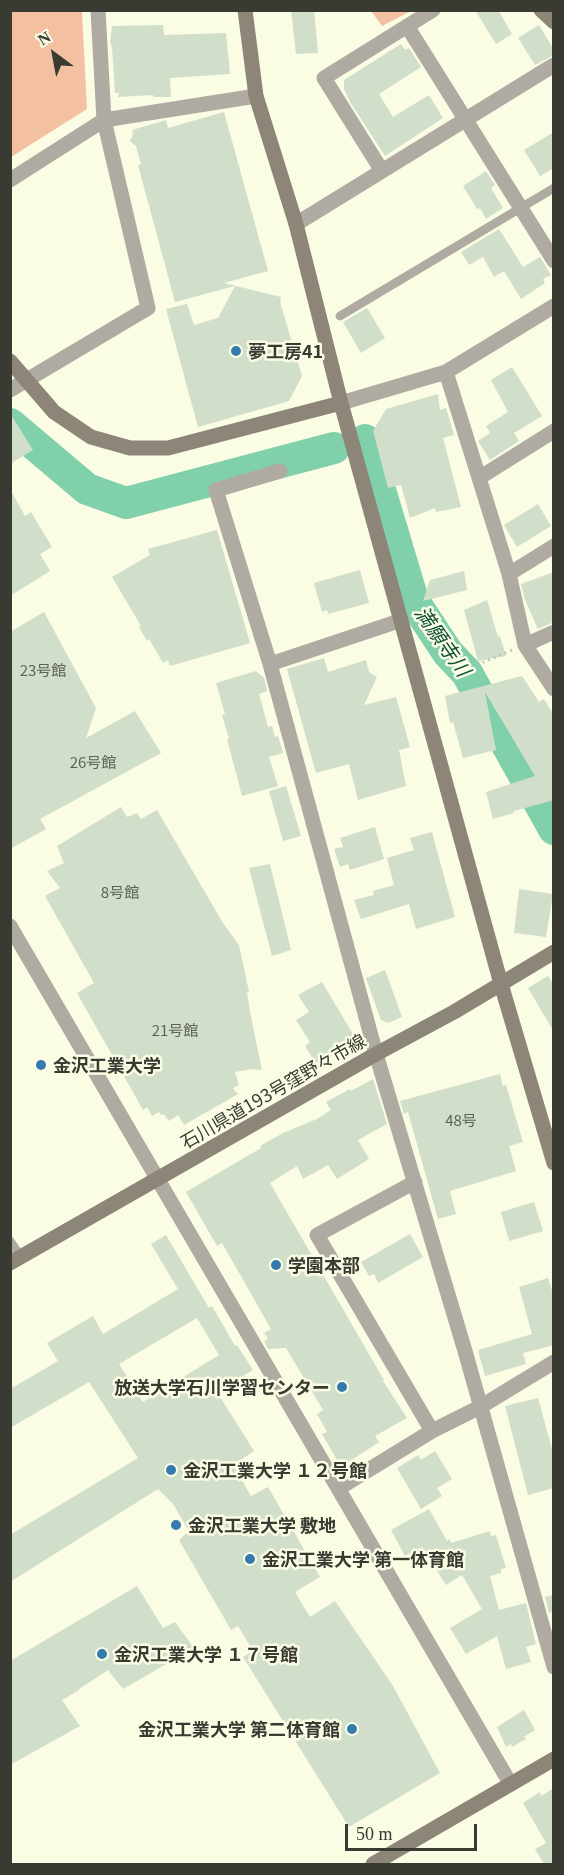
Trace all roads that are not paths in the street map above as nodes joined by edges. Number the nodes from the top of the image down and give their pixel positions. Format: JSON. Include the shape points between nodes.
{"nodes":[{"id":1,"x":98,"y":10,"type":"edge"},
{"id":2,"x":246,"y":10,"type":"edge"},
{"id":3,"x":433,"y":10,"type":"edge"},
{"id":4,"x":542,"y":10,"type":"edge"},
{"id":5,"x":554,"y":22,"type":"edge"},
{"id":6,"x":407,"y":26,"type":"junction"},
{"id":7,"x":554,"y":64,"type":"edge"},
{"id":8,"x":256,"y":96,"type":"junction"},
{"id":9,"x":465,"y":119,"type":"junction"},
{"id":10,"x":104,"y":120,"type":"junction"},
{"id":11,"x":382,"y":171,"type":"junction"},
{"id":12,"x":10,"y":180,"type":"edge"},
{"id":13,"x":554,"y":188,"type":"edge"},
{"id":14,"x":521,"y":207,"type":"junction"},
{"id":15,"x":296,"y":224,"type":"junction"},
{"id":16,"x":554,"y":261,"type":"edge"},
{"id":17,"x":554,"y":306,"type":"edge"},
{"id":18,"x":340,"y":316,"type":"dead end"},
{"id":19,"x":10,"y":361,"type":"edge"},
{"id":20,"x":446,"y":372,"type":"junction"},
{"id":21,"x":27,"y":380,"type":"junction"},
{"id":22,"x":10,"y":390,"type":"edge"},
{"id":23,"x":341,"y":403,"type":"junction"},
{"id":24,"x":554,"y":431,"type":"edge"},
{"id":25,"x":280,"y":471,"type":"dead end"},
{"id":26,"x":479,"y":477,"type":"junction"},
{"id":27,"x":554,"y":546,"type":"edge"},
{"id":28,"x":509,"y":574,"type":"junction"},
{"id":29,"x":402,"y":620,"type":"junction"},
{"id":30,"x":554,"y":632,"type":"edge"},
{"id":31,"x":525,"y":645,"type":"junction"},
{"id":32,"x":270,"y":663,"type":"junction"},
{"id":33,"x":554,"y":690,"type":"edge"},
{"id":34,"x":10,"y":926,"type":"edge"},
{"id":35,"x":554,"y":952,"type":"edge"},
{"id":36,"x":501,"y":984,"type":"junction"},
{"id":37,"x":376,"y":1054,"type":"junction"},
{"id":38,"x":554,"y":1163,"type":"edge"},
{"id":39,"x":160,"y":1179,"type":"junction"},
{"id":40,"x":415,"y":1182,"type":"junction"},
{"id":41,"x":10,"y":1241,"type":"edge"},
{"id":42,"x":16,"y":1260,"type":"edge"},
{"id":43,"x":554,"y":1362,"type":"edge"},
{"id":44,"x":480,"y":1407,"type":"junction"},
{"id":45,"x":432,"y":1431,"type":"junction"},
{"id":46,"x":339,"y":1488,"type":"junction"},
{"id":47,"x":554,"y":1666,"type":"edge"},
{"id":48,"x":554,"y":1759,"type":"edge"},
{"id":49,"x":510,"y":1783,"type":"junction"},
{"id":50,"x":373,"y":1864,"type":"edge"}],
"edges":[{"from":1,"to":10,"type":"street"},
{"from":2,"to":8,"type":"street"},
{"from":3,"to":6,"type":"street"},
{"from":4,"to":5,"type":"street"},
{"from":6,"to":9,"type":"street"},
{"from":6,"to":11,"type":"street","via":[[324,78]]},
{"from":7,"to":9,"type":"street"},
{"from":8,"to":10,"type":"street"},
{"from":8,"to":15,"type":"street"},
{"from":9,"to":11,"type":"street"},
{"from":9,"to":14,"type":"street"},
{"from":10,"to":12,"type":"street"},
{"from":10,"to":21,"type":"street","via":[[148,308]]},
{"from":11,"to":15,"type":"street"},
{"from":13,"to":14,"type":"lane"},
{"from":14,"to":16,"type":"street"},
{"from":14,"to":18,"type":"lane"},
{"from":15,"to":23,"type":"street"},
{"from":17,"to":20,"type":"street"},
{"from":19,"to":21,"type":"street"},
{"from":20,"to":23,"type":"street"},
{"from":20,"to":26,"type":"street"},
{"from":21,"to":22,"type":"street"},
{"from":21,"to":23,"type":"street","via":[[63,418],[91,436],[130,448],[168,448]]},
{"from":23,"to":29,"type":"street"},
{"from":24,"to":26,"type":"street"},
{"from":25,"to":32,"type":"street","via":[[216,490]]},
{"from":26,"to":28,"type":"street"},
{"from":27,"to":28,"type":"street"},
{"from":28,"to":31,"type":"street"},
{"from":29,"to":32,"type":"street"},
{"from":29,"to":36,"type":"street"},
{"from":30,"to":31,"type":"street"},
{"from":31,"to":33,"type":"street"},
{"from":32,"to":37,"type":"street"},
{"from":34,"to":39,"type":"street"},
{"from":35,"to":36,"type":"street","name":"石川県道193号窪野々市線"},
{"from":36,"to":37,"type":"street","name":"石川県道193号窪野々市線"},
{"from":36,"to":38,"type":"street"},
{"from":37,"to":39,"type":"street","name":"石川県道193号窪野々市線"},
{"from":37,"to":40,"type":"street"},
{"from":39,"to":42,"type":"street","name":"石川県道193号窪野々市線"},
{"from":39,"to":46,"type":"street"},
{"from":40,"to":44,"type":"street"},
{"from":40,"to":45,"type":"street","via":[[317,1235]]},
{"from":41,"to":42,"type":"lane"},
{"from":43,"to":44,"type":"street"},
{"from":44,"to":45,"type":"street"},
{"from":44,"to":47,"type":"street"},
{"from":45,"to":46,"type":"street"},
{"from":46,"to":49,"type":"street"},
{"from":48,"to":49,"type":"street"},
{"from":49,"to":50,"type":"street"}]}
